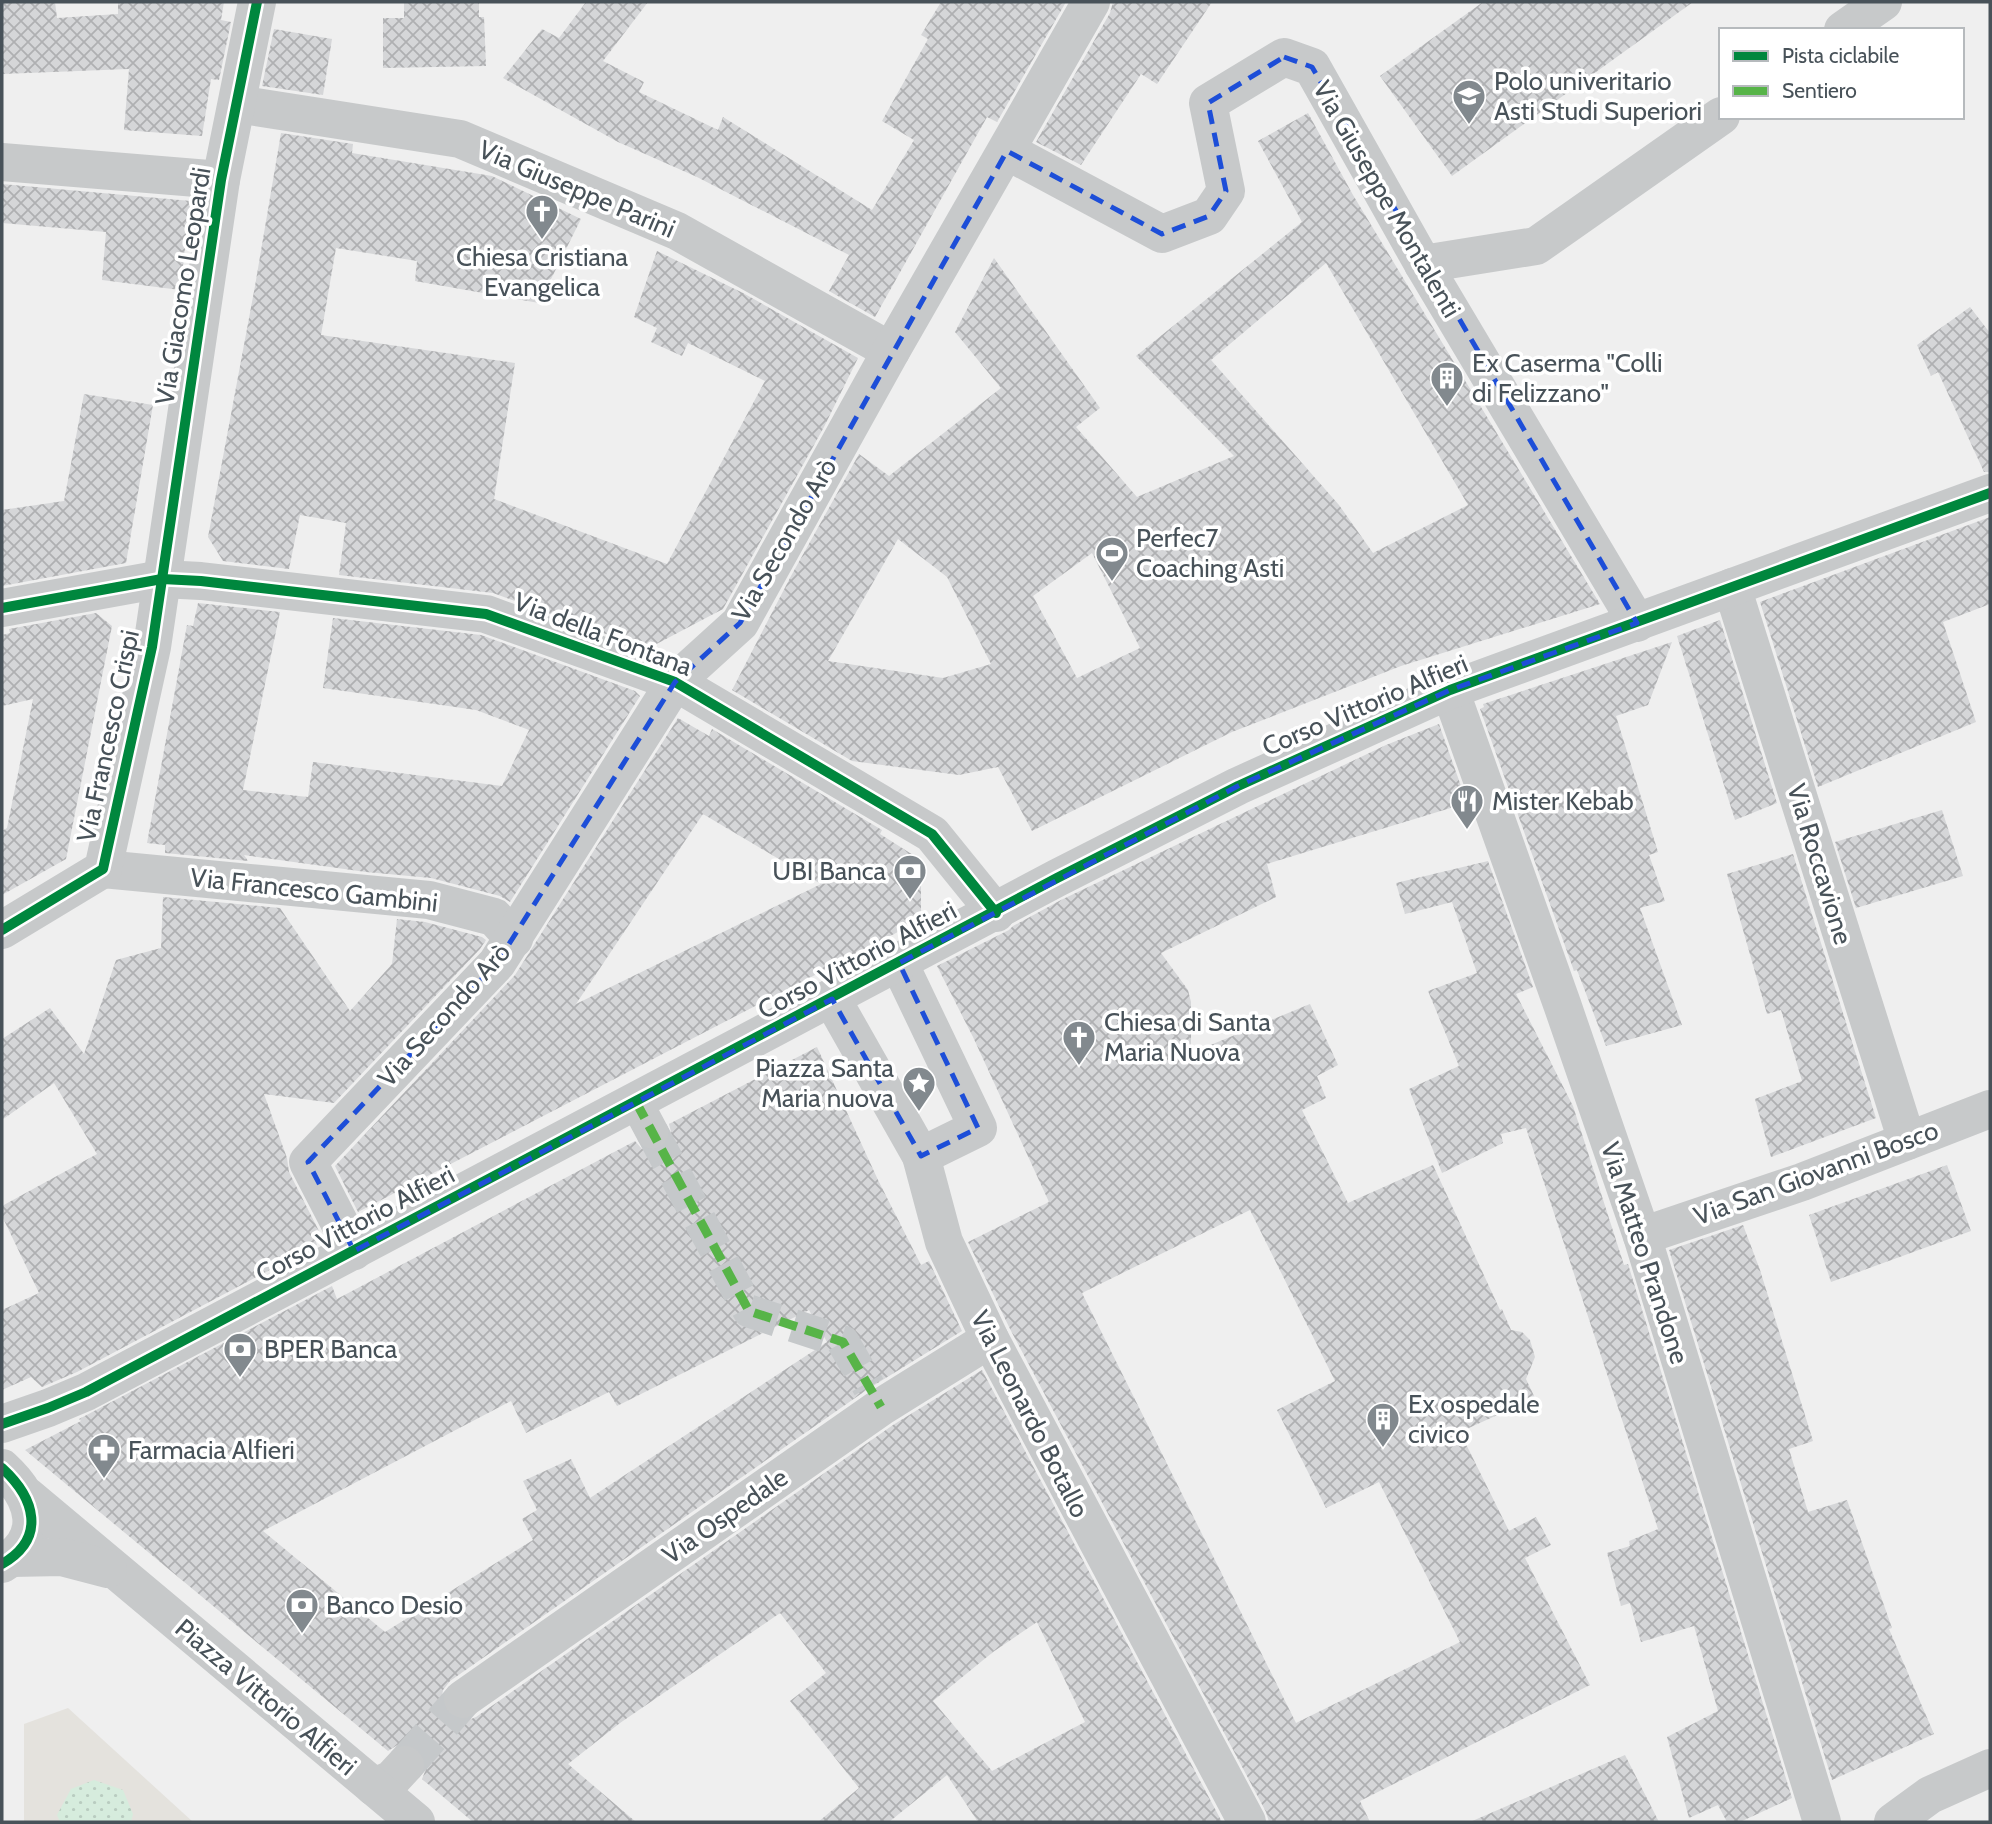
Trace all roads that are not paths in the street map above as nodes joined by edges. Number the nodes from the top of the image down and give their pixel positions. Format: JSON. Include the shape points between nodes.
{"nodes":[{"id":1,"x":257,"y":2,"type":"edge"},
{"id":2,"x":1091,"y":2,"type":"edge"},
{"id":3,"x":1883,"y":2,"type":"edge"},
{"id":4,"x":1846,"y":28,"type":"edge"},
{"id":5,"x":237,"y":104,"type":"junction"},
{"id":6,"x":1719,"y":117,"type":"edge"},
{"id":7,"x":1007,"y":151,"type":"junction"},
{"id":8,"x":2,"y":162,"type":"edge"},
{"id":9,"x":221,"y":180,"type":"junction"},
{"id":10,"x":1423,"y":264,"type":"junction"},
{"id":11,"x":891,"y":351,"type":"junction"},
{"id":12,"x":1990,"y":493,"type":"edge"},
{"id":13,"x":162,"y":579,"type":"junction"},
{"id":14,"x":1732,"y":587,"type":"junction"},
{"id":15,"x":2,"y":608,"type":"edge"},
{"id":16,"x":1637,"y":623,"type":"junction"},
{"id":17,"x":675,"y":682,"type":"junction"},
{"id":18,"x":1450,"y":691,"type":"junction"},
{"id":19,"x":103,"y":869,"type":"junction"},
{"id":20,"x":996,"y":912,"type":"junction"},
{"id":21,"x":2,"y":930,"type":"edge"},
{"id":22,"x":514,"y":939,"type":"junction"},
{"id":23,"x":899,"y":963,"type":"junction"},
{"id":24,"x":832,"y":999,"type":"junction"},
{"id":25,"x":1990,"y":1109,"type":"edge"},
{"id":26,"x":1907,"y":1141,"type":"junction"},
{"id":27,"x":920,"y":1156,"type":"junction"},
{"id":28,"x":1642,"y":1236,"type":"junction"},
{"id":29,"x":354,"y":1251,"type":"junction"},
{"id":30,"x":990,"y":1339,"type":"junction"},
{"id":31,"x":48,"y":1408,"type":"junction"},
{"id":32,"x":2,"y":1423,"type":"edge"},
{"id":33,"x":12,"y":1479,"type":"edge"},
{"id":34,"x":6,"y":1561,"type":"edge"},
{"id":35,"x":117,"y":1572,"type":"junction"},
{"id":36,"x":463,"y":1699,"type":"tunnel mouth"},
{"id":37,"x":405,"y":1765,"type":"tunnel mouth"},
{"id":38,"x":1990,"y":1768,"type":"edge"},
{"id":39,"x":374,"y":1787,"type":"junction"},
{"id":40,"x":416,"y":1822,"type":"edge"},
{"id":41,"x":1247,"y":1822,"type":"edge"},
{"id":42,"x":1822,"y":1822,"type":"edge"},
{"id":43,"x":1894,"y":1822,"type":"edge"}],
"edges":[{"from":1,"to":5,"type":"street","name":"Via Giacomo Leopardi"},
{"from":2,"to":7,"type":"street","name":"Via Secondo Arò"},
{"from":3,"to":4,"type":"street"},
{"from":5,"to":9,"type":"street","name":"Via Giacomo Leopardi"},
{"from":5,"to":11,"type":"street","name":"Via Giuseppe Parini","via":[[460,138],[677,231]]},
{"from":6,"to":10,"type":"street","via":[[1536,246]]},
{"from":7,"to":10,"type":"street","name":"Via Giuseppe Montalenti","via":[[1162,234],[1209,216],[1227,191],[1208,103],[1284,57],[1312,67]]},
{"from":7,"to":11,"type":"street","name":"Via Secondo Arò"},
{"from":8,"to":9,"type":"street"},
{"from":9,"to":13,"type":"street","name":"Via Giacomo Leopardi"},
{"from":10,"to":16,"type":"street","name":"Via Giuseppe Montalenti"},
{"from":11,"to":17,"type":"street","name":"Via Secondo Arò","via":[[740,623]]},
{"from":12,"to":14,"type":"street","name":"Corso Vittorio Alfieri"},
{"from":13,"to":15,"type":"street","name":"Via della Fontana"},
{"from":13,"to":17,"type":"street","name":"Via della Fontana","via":[[486,614]]},
{"from":13,"to":19,"type":"street","name":"Via Francesco Crispi","via":[[152,647]]},
{"from":14,"to":16,"type":"street","name":"Corso Vittorio Alfieri"},
{"from":14,"to":26,"type":"street","name":"Via Roccavione"},
{"from":16,"to":18,"type":"street","name":"Corso Vittorio Alfieri"},
{"from":17,"to":20,"type":"street","name":"Via della Fontana","via":[[932,834]]},
{"from":17,"to":22,"type":"street","name":"Via Secondo Arò"},
{"from":18,"to":20,"type":"street","name":"Corso Vittorio Alfieri","via":[[1238,786]]},
{"from":18,"to":28,"type":"street","name":"Via Matteo Prandone"},
{"from":19,"to":21,"type":"street","name":"Via Francesco Crispi"},
{"from":19,"to":22,"type":"street","name":"Via Francesco Gambini","via":[[429,900],[494,917]]},
{"from":20,"to":23,"type":"street","name":"Corso Vittorio Alfieri"},
{"from":22,"to":29,"type":"street","name":"Via Secondo Arò","via":[[497,963],[308,1161]]},
{"from":23,"to":24,"type":"street","name":"Corso Vittorio Alfieri"},
{"from":23,"to":27,"type":"street","via":[[978,1128]]},
{"from":24,"to":27,"type":"street","name":"Via Leonardo Botallo"},
{"from":24,"to":29,"type":"street","name":"Corso Vittorio Alfieri","via":[[644,1117]]},
{"from":25,"to":26,"type":"street","name":"Via San Giovanni Bosco"},
{"from":26,"to":28,"type":"street","name":"Via San Giovanni Bosco"},
{"from":27,"to":30,"type":"street","name":"Via Leonardo Botallo","via":[[944,1242]]},
{"from":28,"to":42,"type":"street","name":"Via Matteo Prandone"},
{"from":29,"to":31,"type":"street","name":"Corso Vittorio Alfieri"},
{"from":30,"to":36,"type":"street","name":"Via Ospedale","via":[[875,1397]]},
{"from":30,"to":41,"type":"street","name":"Via Leonardo Botallo"},
{"from":31,"to":32,"type":"street","name":"Corso Vittorio Alfieri"},
{"from":31,"to":33,"type":"street","name":"Corso Vittorio Alfieri","via":[[21,1437]]},
{"from":33,"to":34,"type":"street","via":[[31,1509],[31,1523],[21,1549]]},
{"from":33,"to":35,"type":"street","name":"Piazza Vittorio Alfieri"},
{"from":34,"to":35,"type":"street","name":"Piazza Vittorio Alfieri","via":[[62,1557]]},
{"from":35,"to":39,"type":"street","name":"Piazza Vittorio Alfieri"},
{"from":37,"to":39,"type":"street","via":[[392,1779]]},
{"from":38,"to":43,"type":"street","via":[[1930,1795]]},
{"from":39,"to":40,"type":"street","name":"Piazza Vittorio Alfieri"}]}
